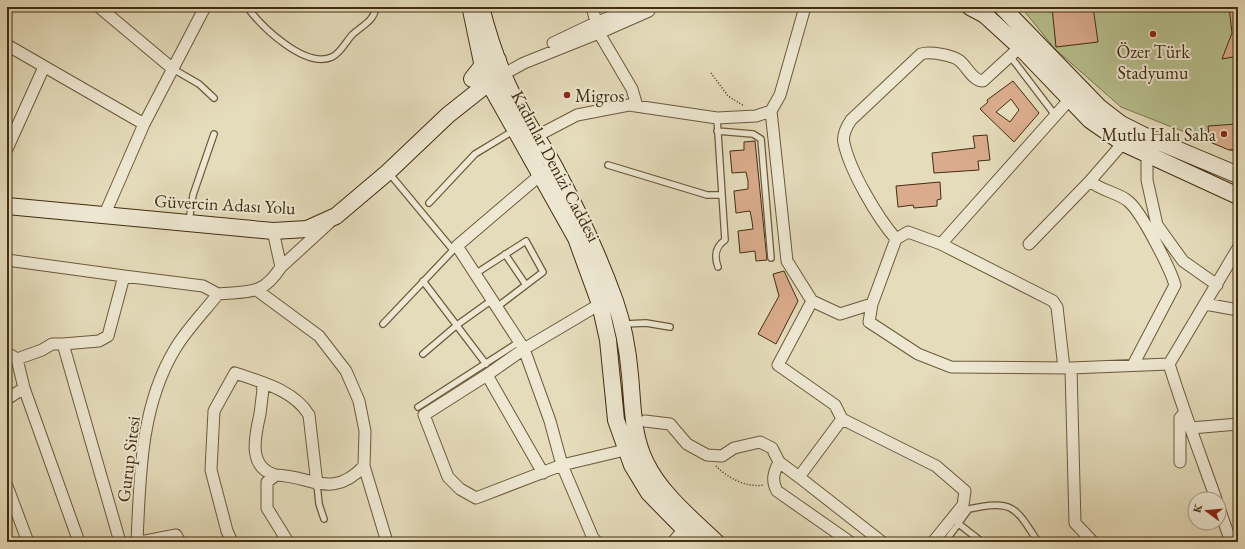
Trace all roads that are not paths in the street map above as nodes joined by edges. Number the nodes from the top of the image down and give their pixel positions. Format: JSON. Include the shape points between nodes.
{"nodes":[{"id":1,"x":99,"y":7,"type":"edge"},
{"id":2,"x":205,"y":7,"type":"edge"},
{"id":3,"x":246,"y":7,"type":"edge"},
{"id":4,"x":376,"y":7,"type":"edge"},
{"id":5,"x":474,"y":7,"type":"edge"},
{"id":6,"x":592,"y":7,"type":"edge"},
{"id":7,"x":638,"y":7,"type":"edge"},
{"id":8,"x":647,"y":7,"type":"edge"},
{"id":9,"x":805,"y":7,"type":"edge"},
{"id":10,"x":970,"y":7,"type":"edge"},
{"id":11,"x":1002,"y":7,"type":"edge"},
{"id":12,"x":598,"y":28,"type":"junction"},
{"id":13,"x":7,"y":45,"type":"edge"},
{"id":14,"x":1015,"y":51,"type":"junction"},
{"id":15,"x":44,"y":67,"type":"junction"},
{"id":16,"x":501,"y":67,"type":"junction"},
{"id":17,"x":173,"y":69,"type":"junction"},
{"id":18,"x":477,"y":73,"type":"junction"},
{"id":19,"x":489,"y":83,"type":"junction"},
{"id":20,"x":214,"y":98,"type":"dead end"},
{"id":21,"x":1070,"y":99,"type":"junction"},
{"id":22,"x":637,"y":106,"type":"junction"},
{"id":23,"x":770,"y":111,"type":"junction"},
{"id":24,"x":448,"y":115,"type":"junction"},
{"id":25,"x":1055,"y":115,"type":"junction"},
{"id":26,"x":716,"y":118,"type":"junction"},
{"id":27,"x":144,"y":124,"type":"junction"},
{"id":28,"x":516,"y":129,"type":"junction"},
{"id":29,"x":717,"y":131,"type":"junction"},
{"id":30,"x":214,"y":134,"type":"dead end"},
{"id":31,"x":535,"y":137,"type":"junction"},
{"id":32,"x":1123,"y":143,"type":"junction"},
{"id":33,"x":7,"y":149,"type":"edge"},
{"id":34,"x":1147,"y":154,"type":"junction"},
{"id":35,"x":608,"y":165,"type":"dead end"},
{"id":36,"x":547,"y":169,"type":"junction"},
{"id":37,"x":388,"y":172,"type":"junction"},
{"id":38,"x":1238,"y":175,"type":"edge"},
{"id":39,"x":1090,"y":181,"type":"junction"},
{"id":40,"x":722,"y":195,"type":"junction"},
{"id":41,"x":1238,"y":196,"type":"edge"},
{"id":42,"x":429,"y":203,"type":"dead end"},
{"id":43,"x":7,"y":206,"type":"edge"},
{"id":44,"x":104,"y":216,"type":"junction"},
{"id":45,"x":336,"y":216,"type":"junction"},
{"id":46,"x":188,"y":223,"type":"junction"},
{"id":47,"x":273,"y":231,"type":"junction"},
{"id":48,"x":896,"y":238,"type":"junction"},
{"id":49,"x":941,"y":244,"type":"junction"},
{"id":50,"x":1029,"y":244,"type":"dead end"},
{"id":51,"x":455,"y":248,"type":"junction"},
{"id":52,"x":1238,"y":248,"type":"edge"},
{"id":53,"x":505,"y":254,"type":"junction"},
{"id":54,"x":771,"y":258,"type":"dead end"},
{"id":55,"x":7,"y":260,"type":"edge"},
{"id":56,"x":281,"y":267,"type":"junction"},
{"id":57,"x":718,"y":267,"type":"dead end"},
{"id":58,"x":475,"y":274,"type":"junction"},
{"id":59,"x":124,"y":276,"type":"junction"},
{"id":60,"x":424,"y":282,"type":"junction"},
{"id":61,"x":526,"y":285,"type":"junction"},
{"id":62,"x":1217,"y":285,"type":"junction"},
{"id":63,"x":258,"y":291,"type":"junction"},
{"id":64,"x":218,"y":294,"type":"junction"},
{"id":65,"x":812,"y":301,"type":"junction"},
{"id":66,"x":494,"y":303,"type":"junction"},
{"id":67,"x":600,"y":304,"type":"junction"},
{"id":68,"x":872,"y":304,"type":"junction"},
{"id":69,"x":1205,"y":304,"type":"junction"},
{"id":70,"x":1238,"y":310,"type":"edge"},
{"id":71,"x":383,"y":324,"type":"dead end"},
{"id":72,"x":621,"y":324,"type":"junction"},
{"id":73,"x":457,"y":325,"type":"junction"},
{"id":74,"x":670,"y":327,"type":"dead end"},
{"id":75,"x":63,"y":344,"type":"junction"},
{"id":76,"x":522,"y":345,"type":"junction"},
{"id":77,"x":7,"y":353,"type":"edge"},
{"id":78,"x":423,"y":354,"type":"dead end"},
{"id":79,"x":17,"y":359,"type":"junction"},
{"id":80,"x":1169,"y":364,"type":"junction"},
{"id":81,"x":1132,"y":365,"type":"junction"},
{"id":82,"x":1068,"y":368,"type":"junction"},
{"id":83,"x":486,"y":370,"type":"junction"},
{"id":84,"x":261,"y":382,"type":"junction"},
{"id":85,"x":24,"y":388,"type":"junction"},
{"id":86,"x":7,"y":399,"type":"edge"},
{"id":87,"x":418,"y":407,"type":"dead end"},
{"id":88,"x":1184,"y":413,"type":"junction"},
{"id":89,"x":842,"y":419,"type":"junction"},
{"id":90,"x":645,"y":421,"type":"dead end"},
{"id":91,"x":1238,"y":424,"type":"edge"},
{"id":92,"x":1191,"y":428,"type":"junction"},
{"id":93,"x":626,"y":450,"type":"junction"},
{"id":94,"x":779,"y":462,"type":"junction"},
{"id":95,"x":1180,"y":462,"type":"dead end"},
{"id":96,"x":562,"y":465,"type":"junction"},
{"id":97,"x":364,"y":466,"type":"junction"},
{"id":98,"x":543,"y":473,"type":"junction"},
{"id":99,"x":276,"y":475,"type":"junction"},
{"id":100,"x":800,"y":477,"type":"junction"},
{"id":101,"x":317,"y":484,"type":"junction"},
{"id":102,"x":7,"y":486,"type":"edge"},
{"id":103,"x":1213,"y":491,"type":"edge"},
{"id":104,"x":324,"y":519,"type":"dead end"},
{"id":105,"x":955,"y":521,"type":"junction"},
{"id":106,"x":684,"y":529,"type":"junction"},
{"id":107,"x":1227,"y":531,"type":"edge"},
{"id":108,"x":28,"y":542,"type":"edge"},
{"id":109,"x":79,"y":542,"type":"edge"},
{"id":110,"x":120,"y":542,"type":"edge"},
{"id":111,"x":138,"y":542,"type":"edge"},
{"id":112,"x":180,"y":542,"type":"edge"},
{"id":113,"x":232,"y":542,"type":"edge"},
{"id":114,"x":288,"y":542,"type":"edge"},
{"id":115,"x":387,"y":542,"type":"edge"},
{"id":116,"x":597,"y":542,"type":"edge"},
{"id":117,"x":673,"y":542,"type":"edge"},
{"id":118,"x":698,"y":542,"type":"edge"},
{"id":119,"x":716,"y":542,"type":"edge"},
{"id":120,"x":850,"y":542,"type":"edge"},
{"id":121,"x":882,"y":542,"type":"edge"},
{"id":122,"x":933,"y":542,"type":"edge"},
{"id":123,"x":945,"y":542,"type":"edge"},
{"id":124,"x":982,"y":542,"type":"edge"},
{"id":125,"x":1038,"y":542,"type":"edge"},
{"id":126,"x":1093,"y":542,"type":"edge"},
{"id":127,"x":1231,"y":542,"type":"edge"}],
"edges":[{"from":1,"to":17,"type":"street"},
{"from":2,"to":17,"type":"street"},
{"from":3,"to":4,"type":"lane","via":[[292,50],[321,59],[331,58],[338,53],[352,34],[369,22]]},
{"from":5,"to":16,"type":"main road","name":"Kadınlar Denizi Caddesi"},
{"from":5,"to":18,"type":"main road","name":"Kadınlar Denizi Caddesi"},
{"from":6,"to":12,"type":"street"},
{"from":7,"to":12,"type":"street"},
{"from":8,"to":12,"type":"street","via":[[649,11]]},
{"from":9,"to":23,"type":"street","via":[[780,95]]},
{"from":10,"to":14,"type":"main road","via":[[985,15]]},
{"from":11,"to":38,"type":"main road","via":[[1099,107],[1121,124]]},
{"from":12,"to":16,"type":"street"},
{"from":12,"to":16,"type":"street","via":[[524,63]]},
{"from":12,"to":22,"type":"street","via":[[632,89]]},
{"from":13,"to":15,"type":"street"},
{"from":14,"to":21,"type":"main road"},
{"from":14,"to":25,"type":"lane"},
{"from":14,"to":48,"type":"street","via":[[985,80],[980,81],[959,60],[929,51],[921,54],[851,120],[843,142],[854,170],[883,224]]},
{"from":15,"to":27,"type":"street"},
{"from":15,"to":33,"type":"street"},
{"from":16,"to":18,"type":"main road","via":[[492,58],[486,61]]},
{"from":16,"to":19,"type":"main road","name":"Güvercin Adası Yolu"},
{"from":16,"to":31,"type":"main road","name":"Kadınlar Denizi Caddesi"},
{"from":17,"to":20,"type":"lane","via":[[199,84]]},
{"from":17,"to":27,"type":"street"},
{"from":18,"to":19,"type":"main road","name":"Kadınlar Denizi Caddesi"},
{"from":18,"to":24,"type":"main road","name":"Güvercin Adası Yolu"},
{"from":19,"to":24,"type":"main road","name":"Güvercin Adası Yolu"},
{"from":19,"to":28,"type":"main road","name":"Kadınlar Denizi Caddesi"},
{"from":21,"to":25,"type":"street"},
{"from":21,"to":32,"type":"main road","via":[[1090,120]]},
{"from":22,"to":26,"type":"street"},
{"from":22,"to":31,"type":"street","via":[[629,105],[578,115]]},
{"from":23,"to":26,"type":"street","via":[[756,116]]},
{"from":23,"to":65,"type":"street","via":[[787,261]]},
{"from":24,"to":37,"type":"main road","name":"Güvercin Adası Yolu"},
{"from":25,"to":49,"type":"street"},
{"from":26,"to":29,"type":"lane"},
{"from":27,"to":44,"type":"street"},
{"from":28,"to":36,"type":"main road","name":"Kadınlar Denizi Caddesi"},
{"from":28,"to":42,"type":"lane","via":[[475,154]]},
{"from":29,"to":40,"type":"lane"},
{"from":29,"to":54,"type":"lane","via":[[753,134],[761,139]]},
{"from":30,"to":46,"type":"lane","via":[[193,195]]},
{"from":31,"to":36,"type":"main road","name":"Kadınlar Denizi Caddesi"},
{"from":32,"to":34,"type":"main road"},
{"from":32,"to":39,"type":"street"},
{"from":34,"to":41,"type":"main road"},
{"from":34,"to":62,"type":"street","via":[[1146,180],[1158,225],[1183,261]]},
{"from":35,"to":40,"type":"lane","via":[[706,195]]},
{"from":36,"to":51,"type":"street"},
{"from":36,"to":67,"type":"main road","name":"Kadınlar Denizi Caddesi"},
{"from":36,"to":72,"type":"main road","name":"Kadınlar Denizi Caddesi","via":[[586,229]]},
{"from":37,"to":45,"type":"main road","name":"Güvercin Adası Yolu"},
{"from":37,"to":51,"type":"lane"},
{"from":39,"to":50,"type":"street"},
{"from":39,"to":81,"type":"street","via":[[1124,198],[1133,206],[1175,285]]},
{"from":40,"to":57,"type":"lane","via":[[725,240],[716,252]]},
{"from":43,"to":44,"type":"main road","name":"Güvercin Adası Yolu"},
{"from":44,"to":46,"type":"main road","name":"Güvercin Adası Yolu"},
{"from":45,"to":47,"type":"main road","name":"Güvercin Adası Yolu","via":[[307,229]]},
{"from":45,"to":56,"type":"street"},
{"from":46,"to":47,"type":"main road","name":"Güvercin Adası Yolu"},
{"from":47,"to":56,"type":"street"},
{"from":48,"to":49,"type":"street","via":[[908,232]]},
{"from":48,"to":68,"type":"street"},
{"from":49,"to":82,"type":"street","via":[[1053,301],[1057,307]]},
{"from":51,"to":58,"type":"street"},
{"from":51,"to":60,"type":"lane"},
{"from":52,"to":62,"type":"street"},
{"from":53,"to":58,"type":"lane"},
{"from":53,"to":61,"type":"lane"},
{"from":53,"to":61,"type":"lane","via":[[526,241],[543,272]]},
{"from":55,"to":59,"type":"street"},
{"from":56,"to":63,"type":"street","via":[[272,281]]},
{"from":58,"to":66,"type":"street"},
{"from":59,"to":64,"type":"street","via":[[204,286]]},
{"from":59,"to":75,"type":"street","via":[[108,336],[99,341]]},
{"from":60,"to":71,"type":"lane"},
{"from":60,"to":73,"type":"lane"},
{"from":61,"to":66,"type":"lane"},
{"from":62,"to":69,"type":"street"},
{"from":63,"to":64,"type":"street"},
{"from":63,"to":97,"type":"street","via":[[319,336],[346,371],[359,401],[365,432]]},
{"from":64,"to":111,"type":"street","name":"Gurup Sitesi","via":[[175,350],[149,413],[141,455]]},
{"from":65,"to":68,"type":"street","via":[[840,314]]},
{"from":65,"to":89,"type":"street","via":[[778,365],[835,405]]},
{"from":66,"to":73,"type":"lane"},
{"from":66,"to":76,"type":"street"},
{"from":67,"to":76,"type":"street"},
{"from":67,"to":93,"type":"main road","name":"Kadınlar Denizi Caddesi","via":[[608,340],[616,420]]},
{"from":68,"to":82,"type":"street","via":[[869,322],[918,354],[951,367]]},
{"from":69,"to":70,"type":"street"},
{"from":69,"to":80,"type":"street"},
{"from":72,"to":74,"type":"lane","via":[[646,323]]},
{"from":72,"to":119,"type":"main road","name":"Kadınlar Denizi Caddesi","via":[[630,373],[637,443],[657,481]]},
{"from":73,"to":78,"type":"lane"},
{"from":73,"to":83,"type":"lane"},
{"from":75,"to":79,"type":"street","via":[[52,344]]},
{"from":75,"to":110,"type":"street"},
{"from":76,"to":83,"type":"street"},
{"from":76,"to":96,"type":"street","via":[[550,421]]},
{"from":77,"to":79,"type":"street"},
{"from":79,"to":85,"type":"street"},
{"from":80,"to":81,"type":"street"},
{"from":80,"to":88,"type":"street"},
{"from":81,"to":82,"type":"street"},
{"from":82,"to":126,"type":"street","via":[[1075,523]]},
{"from":83,"to":87,"type":"lane"},
{"from":83,"to":98,"type":"street"},
{"from":83,"to":98,"type":"street","via":[[424,415],[448,477],[460,489],[476,498]]},
{"from":84,"to":99,"type":"street","via":[[263,389],[254,438],[256,459],[268,473]]},
{"from":84,"to":101,"type":"street","via":[[282,390],[304,406],[309,415]]},
{"from":84,"to":113,"type":"street","via":[[235,373],[214,411],[211,470]]},
{"from":85,"to":86,"type":"street"},
{"from":85,"to":109,"type":"street"},
{"from":88,"to":92,"type":"street"},
{"from":88,"to":95,"type":"street","via":[[1180,418]]},
{"from":89,"to":100,"type":"street"},
{"from":89,"to":105,"type":"street","via":[[936,466],[965,491],[963,505]]},
{"from":90,"to":94,"type":"street","via":[[670,424],[687,444],[707,455],[722,456],[734,448],[760,442],[772,448]]},
{"from":91,"to":92,"type":"street"},
{"from":92,"to":103,"type":"street"},
{"from":93,"to":96,"type":"street"},
{"from":93,"to":106,"type":"main road","name":"Kadınlar Denizi Caddesi","via":[[648,493]]},
{"from":94,"to":100,"type":"street"},
{"from":94,"to":120,"type":"street","via":[[774,472],[773,484],[777,491]]},
{"from":96,"to":98,"type":"street"},
{"from":96,"to":116,"type":"street"},
{"from":97,"to":101,"type":"street","via":[[353,477],[334,484]]},
{"from":97,"to":115,"type":"street"},
{"from":99,"to":101,"type":"street","via":[[291,475]]},
{"from":99,"to":114,"type":"street","via":[[267,482],[267,508]]},
{"from":100,"to":121,"type":"street"},
{"from":101,"to":104,"type":"lane"},
{"from":102,"to":108,"type":"street"},
{"from":105,"to":122,"type":"street"},
{"from":105,"to":123,"type":"lane"},
{"from":105,"to":124,"type":"lane"},
{"from":105,"to":125,"type":"lane","via":[[969,509],[993,504],[1003,505],[1015,510]]},
{"from":106,"to":117,"type":"street"},
{"from":106,"to":118,"type":"main road","name":"Kadınlar Denizi Caddesi"},
{"from":107,"to":127,"type":"street"},
{"from":111,"to":112,"type":"street","via":[[176,535]]}]}
